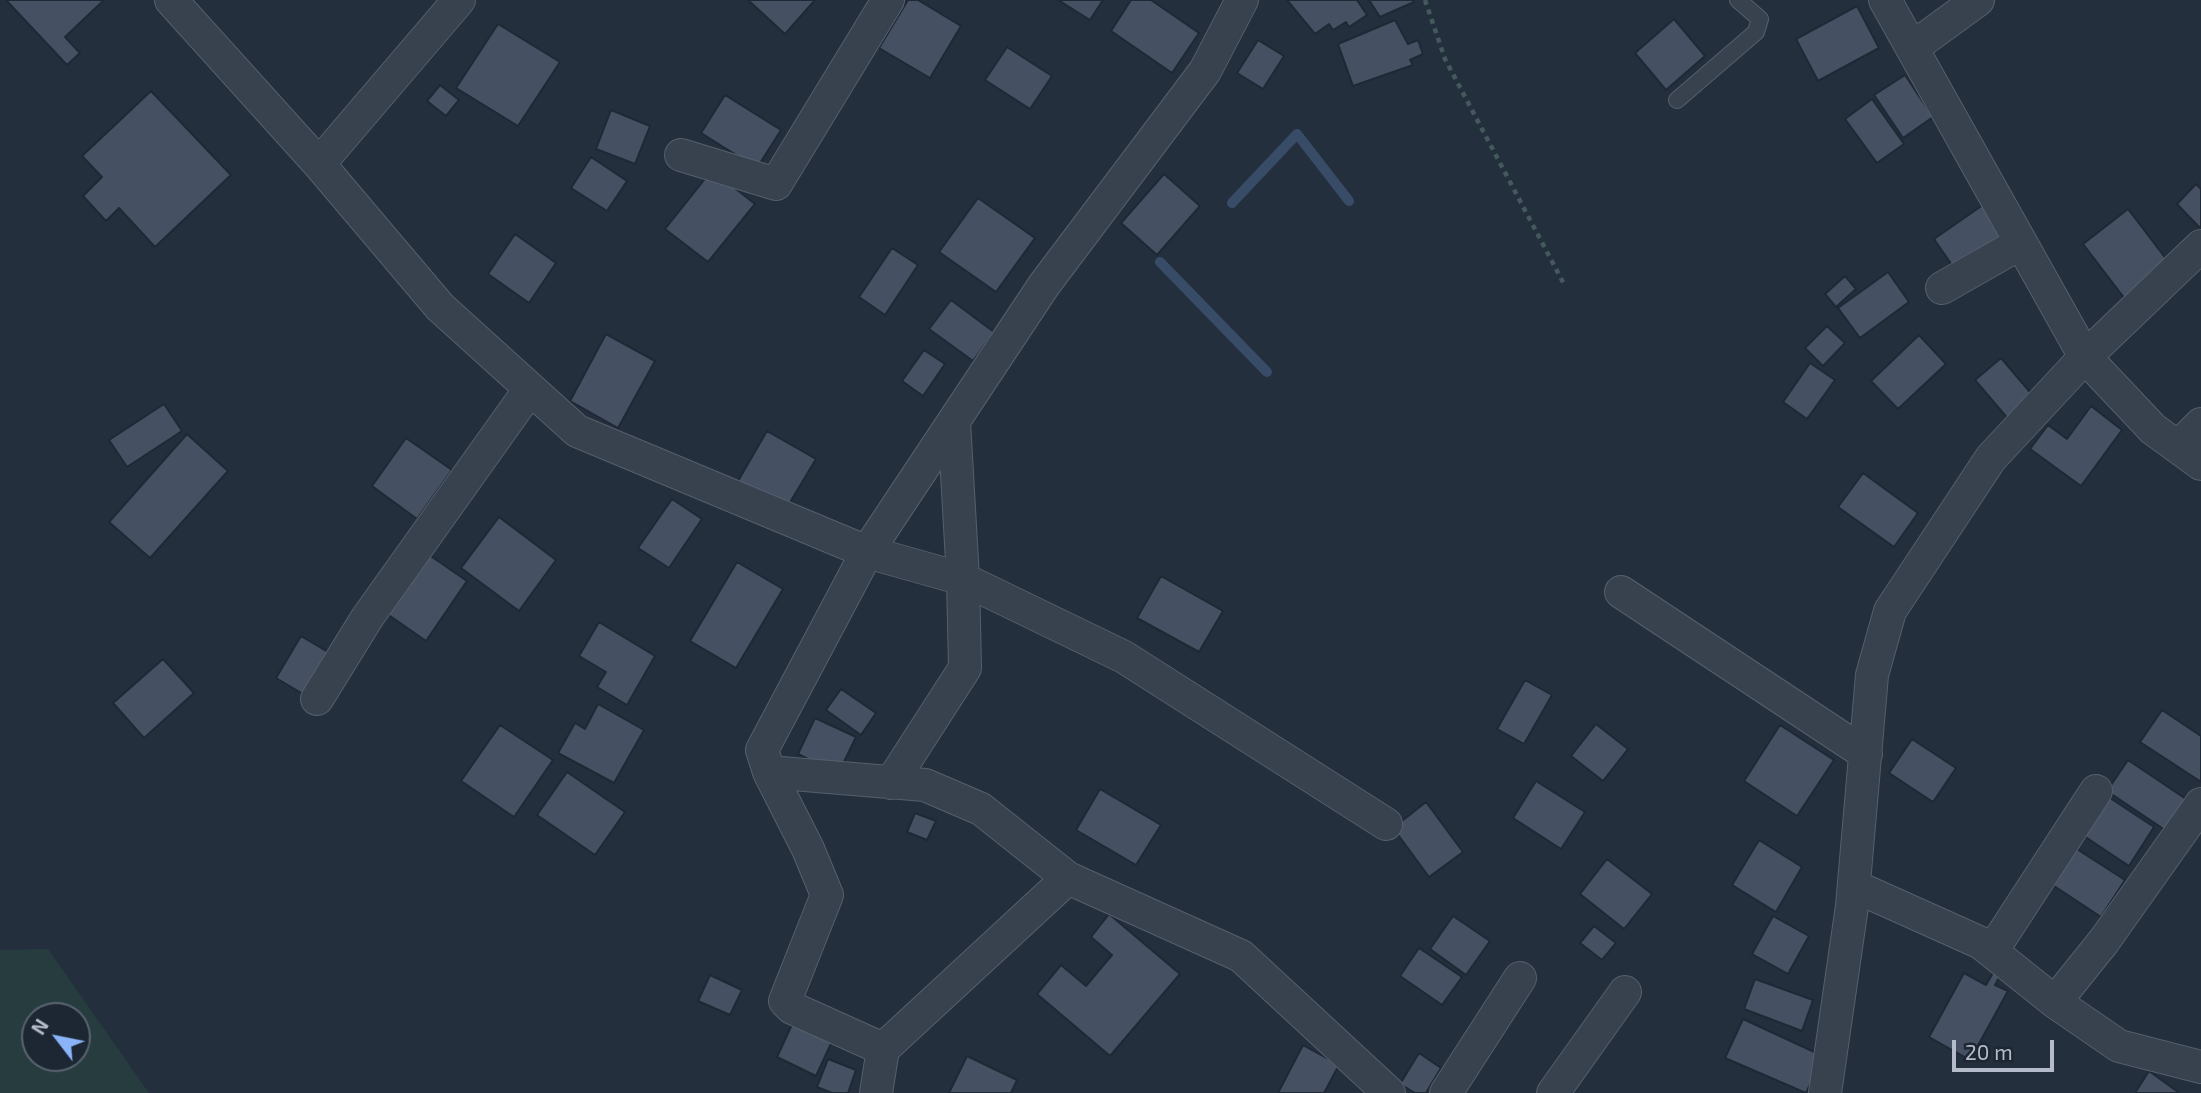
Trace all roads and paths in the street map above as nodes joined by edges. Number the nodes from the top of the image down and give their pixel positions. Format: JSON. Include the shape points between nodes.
{"nodes":[{"id":1,"x":171,"y":0,"type":"edge"},
{"id":2,"x":458,"y":0,"type":"edge"},
{"id":3,"x":888,"y":0,"type":"edge"},
{"id":4,"x":1242,"y":0,"type":"edge"},
{"id":5,"x":1425,"y":0,"type":"edge"},
{"id":6,"x":1738,"y":0,"type":"edge"},
{"id":7,"x":1885,"y":0,"type":"edge"},
{"id":8,"x":1978,"y":0,"type":"edge"},
{"id":9,"x":1912,"y":48,"type":"junction"},
{"id":10,"x":1677,"y":100,"type":"dead end"},
{"id":11,"x":681,"y":155,"type":"dead end"},
{"id":12,"x":318,"y":164,"type":"junction"},
{"id":13,"x":2021,"y":243,"type":"junction"},
{"id":14,"x":2201,"y":246,"type":"edge"},
{"id":15,"x":1565,"y":286,"type":"dead end"},
{"id":16,"x":1942,"y":288,"type":"dead end"},
{"id":17,"x":2085,"y":357,"type":"junction"},
{"id":18,"x":530,"y":389,"type":"junction"},
{"id":19,"x":954,"y":421,"type":"junction"},
{"id":20,"x":2201,"y":424,"type":"edge"},
{"id":21,"x":2190,"y":456,"type":"edge"},
{"id":22,"x":867,"y":552,"type":"junction"},
{"id":23,"x":963,"y":579,"type":"junction"},
{"id":24,"x":1621,"y":592,"type":"dead end"},
{"id":25,"x":317,"y":699,"type":"dead end"},
{"id":26,"x":1866,"y":754,"type":"junction"},
{"id":27,"x":769,"y":772,"type":"junction"},
{"id":28,"x":891,"y":783,"type":"junction"},
{"id":29,"x":2096,"y":791,"type":"dead end"},
{"id":30,"x":2201,"y":804,"type":"edge"},
{"id":31,"x":1386,"y":824,"type":"dead end"},
{"id":32,"x":1068,"y":878,"type":"junction"},
{"id":33,"x":1854,"y":886,"type":"junction"},
{"id":34,"x":1992,"y":951,"type":"junction"},
{"id":35,"x":1521,"y":978,"type":"dead end"},
{"id":36,"x":1625,"y":992,"type":"dead end"},
{"id":37,"x":2055,"y":1002,"type":"junction"},
{"id":38,"x":883,"y":1049,"type":"junction"},
{"id":39,"x":2201,"y":1067,"type":"edge"},
{"id":40,"x":876,"y":1093,"type":"edge"},
{"id":41,"x":1389,"y":1093,"type":"edge"},
{"id":42,"x":1446,"y":1093,"type":"edge"},
{"id":43,"x":1553,"y":1093,"type":"edge"},
{"id":44,"x":1825,"y":1093,"type":"edge"}],
"edges":[{"from":1,"to":12,"type":"street"},
{"from":2,"to":12,"type":"street"},
{"from":3,"to":11,"type":"street","via":[[776,184]]},
{"from":4,"to":19,"type":"street","via":[[1205,72],[1044,285]]},
{"from":5,"to":15,"type":"path","via":[[1445,59]]},
{"from":6,"to":10,"type":"lane","via":[[1760,19],[1756,32]]},
{"from":7,"to":9,"type":"street"},
{"from":8,"to":9,"type":"street"},
{"from":9,"to":13,"type":"street"},
{"from":12,"to":18,"type":"street","via":[[440,307]]},
{"from":13,"to":16,"type":"street"},
{"from":13,"to":17,"type":"street"},
{"from":14,"to":17,"type":"street"},
{"from":17,"to":21,"type":"street","via":[[2153,429]]},
{"from":17,"to":26,"type":"street","via":[[1991,458],[1890,611],[1872,674]]},
{"from":18,"to":22,"type":"street","via":[[577,431]]},
{"from":18,"to":25,"type":"street","via":[[367,618]]},
{"from":19,"to":22,"type":"street"},
{"from":19,"to":23,"type":"street"},
{"from":20,"to":21,"type":"street"},
{"from":22,"to":23,"type":"street"},
{"from":22,"to":27,"type":"street","via":[[769,733],[762,750]]},
{"from":23,"to":28,"type":"street","via":[[965,668]]},
{"from":23,"to":31,"type":"street","via":[[1124,657]]},
{"from":24,"to":26,"type":"street"},
{"from":26,"to":33,"type":"street"},
{"from":27,"to":28,"type":"street"},
{"from":27,"to":38,"type":"street","via":[[827,895],[785,1001]]},
{"from":28,"to":32,"type":"street","via":[[925,785],[981,809]]},
{"from":29,"to":34,"type":"street"},
{"from":30,"to":37,"type":"street"},
{"from":32,"to":38,"type":"street"},
{"from":32,"to":41,"type":"street","via":[[1241,956]]},
{"from":33,"to":34,"type":"street"},
{"from":33,"to":44,"type":"street"},
{"from":34,"to":37,"type":"street"},
{"from":35,"to":42,"type":"street"},
{"from":36,"to":43,"type":"street"},
{"from":37,"to":39,"type":"street","via":[[2119,1046]]},
{"from":38,"to":40,"type":"street"}]}
